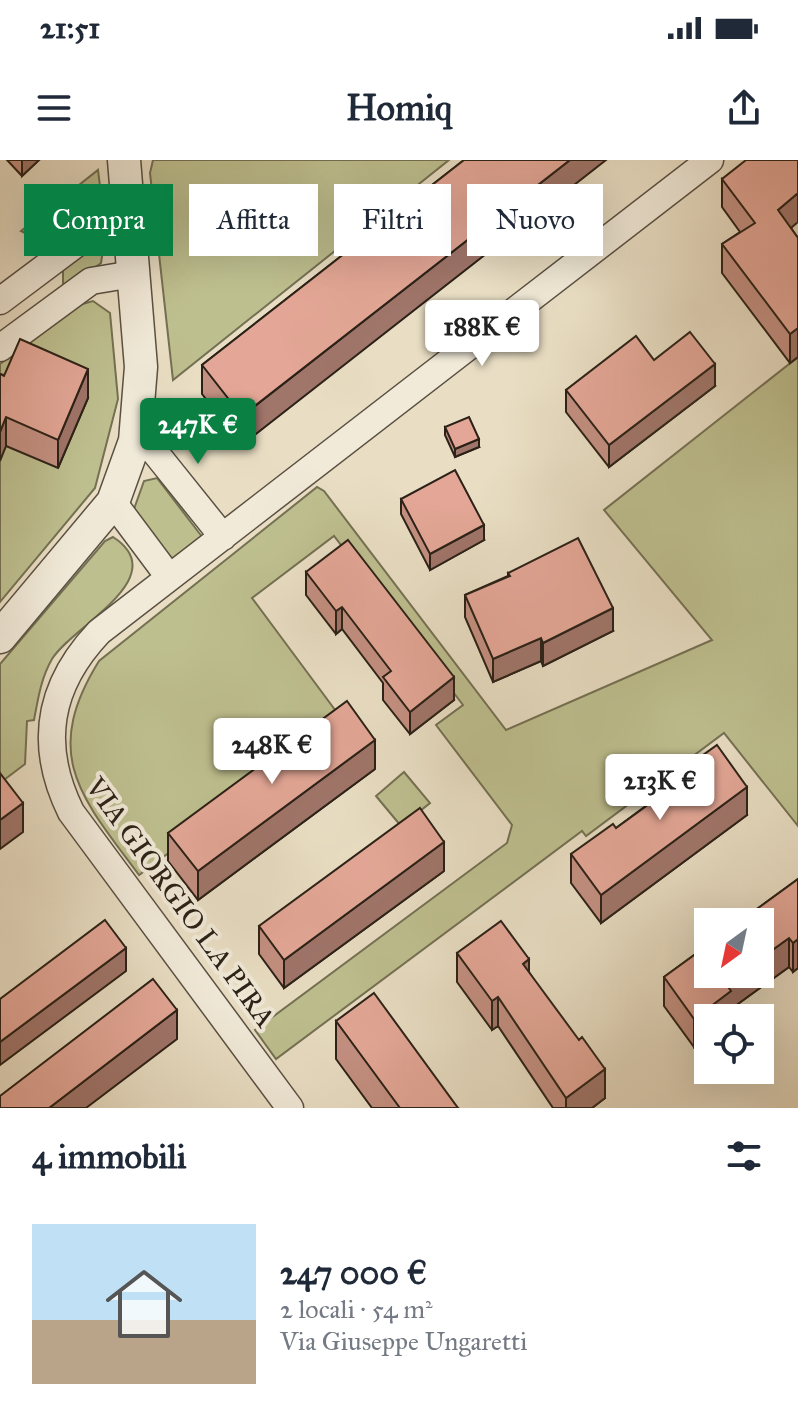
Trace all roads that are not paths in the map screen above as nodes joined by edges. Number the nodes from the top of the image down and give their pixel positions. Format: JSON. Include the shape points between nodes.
{"nodes":[{"id":1,"x":710,"y":160,"type":"edge"},
{"id":2,"x":125,"y":164,"type":"edge"},
{"id":3,"x":126,"y":184,"type":"edge"},
{"id":4,"x":60,"y":256,"type":"edge"},
{"id":5,"x":131,"y":256,"type":"edge"},
{"id":6,"x":133,"y":274,"type":"junction"},
{"id":7,"x":0,"y":301,"type":"edge"},
{"id":8,"x":0,"y":348,"type":"edge"},
{"id":9,"x":135,"y":441,"type":"junction"},
{"id":10,"x":113,"y":502,"type":"junction"},
{"id":11,"x":223,"y":537,"type":"junction"},
{"id":12,"x":169,"y":577,"type":"junction"},
{"id":13,"x":0,"y":637,"type":"edge"},
{"id":14,"x":290,"y":1108,"type":"edge"}],
"edges":[{"from":1,"to":11,"type":"street","name":"VIA GIORGIO LA PIRA"},
{"from":2,"to":3,"type":"street"},
{"from":4,"to":7,"type":"street"},
{"from":5,"to":6,"type":"street"},
{"from":6,"to":8,"type":"street","via":[[91,281]]},
{"from":6,"to":9,"type":"street","via":[[141,367]]},
{"from":9,"to":10,"type":"street"},
{"from":9,"to":11,"type":"street","via":[[154,451]]},
{"from":10,"to":12,"type":"street"},
{"from":10,"to":13,"type":"street"},
{"from":11,"to":12,"type":"street","name":"VIA GIORGIO LA PIRA"},
{"from":12,"to":14,"type":"street","name":"VIA GIORGIO LA PIRA","via":[[79,653],[55,706],[53,766],[71,812]]}]}
